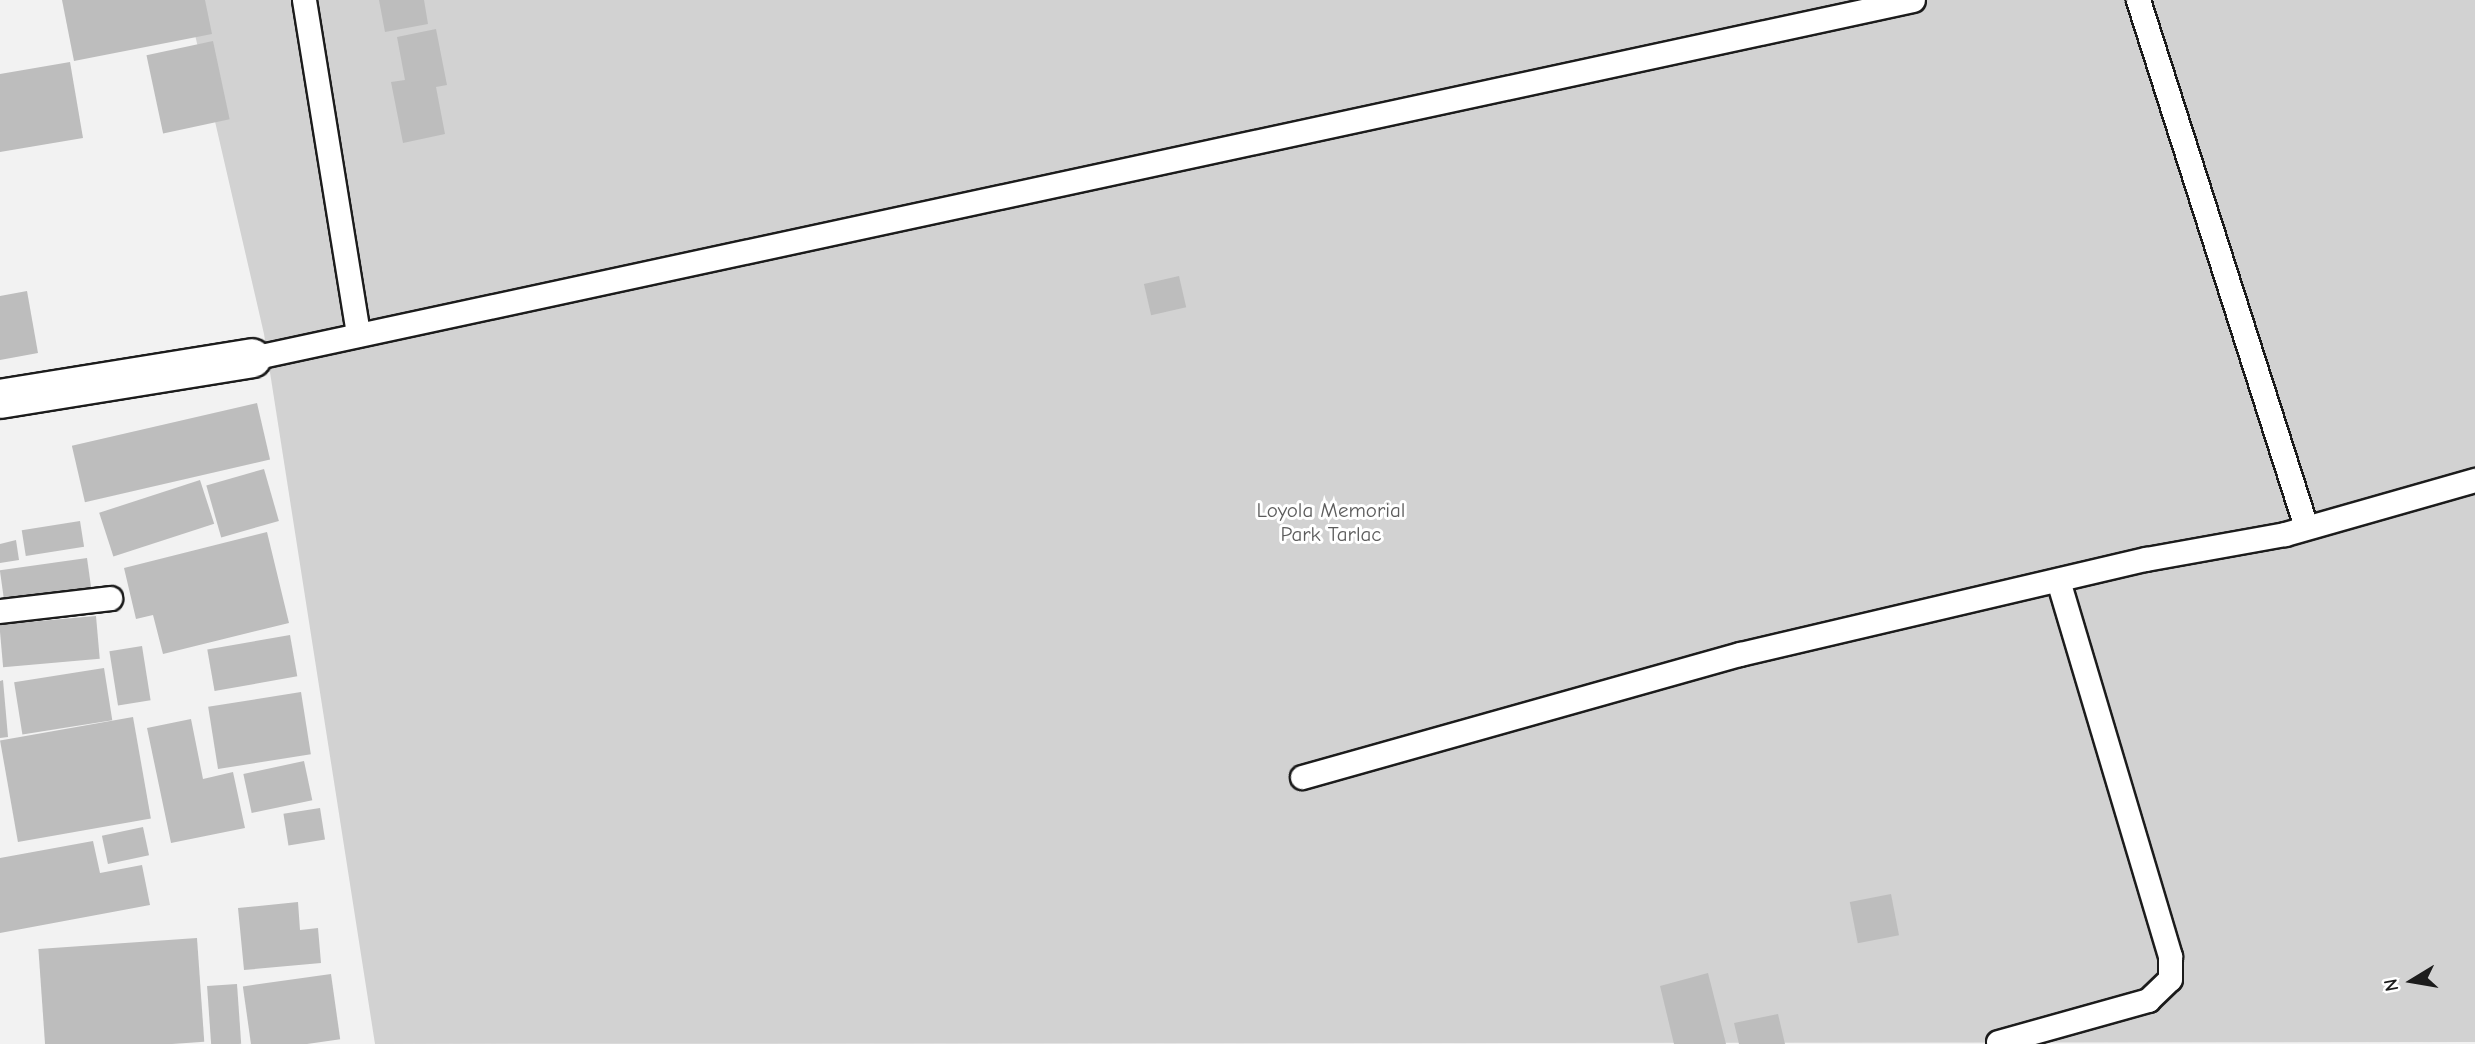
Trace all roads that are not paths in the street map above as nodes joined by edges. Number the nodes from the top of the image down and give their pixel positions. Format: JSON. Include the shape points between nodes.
{"nodes":[{"id":1,"x":304,"y":0,"type":"edge"},
{"id":2,"x":1913,"y":0,"type":"edge"},
{"id":3,"x":2138,"y":0,"type":"edge"},
{"id":4,"x":358,"y":335,"type":"junction"},
{"id":5,"x":252,"y":358,"type":"joint"},
{"id":6,"x":0,"y":399,"type":"edge"},
{"id":7,"x":2475,"y":480,"type":"edge"},
{"id":8,"x":2306,"y":527,"type":"junction"},
{"id":9,"x":2058,"y":580,"type":"junction"},
{"id":10,"x":110,"y":598,"type":"dead end"},
{"id":11,"x":0,"y":611,"type":"edge"},
{"id":12,"x":1302,"y":777,"type":"dead end"},
{"id":13,"x":1998,"y":1042,"type":"dead end"}],
"edges":[{"from":1,"to":4,"type":"lane"},
{"from":2,"to":4,"type":"lane"},
{"from":3,"to":8,"type":"lane"},
{"from":4,"to":5,"type":"lane"},
{"from":5,"to":6,"type":"street"},
{"from":7,"to":8,"type":"lane"},
{"from":8,"to":9,"type":"lane"},
{"from":9,"to":12,"type":"lane","via":[[1741,654]]},
{"from":9,"to":13,"type":"lane","via":[[2170,957],[2170,979],[2148,1000]]},
{"from":10,"to":11,"type":"lane"}]}
